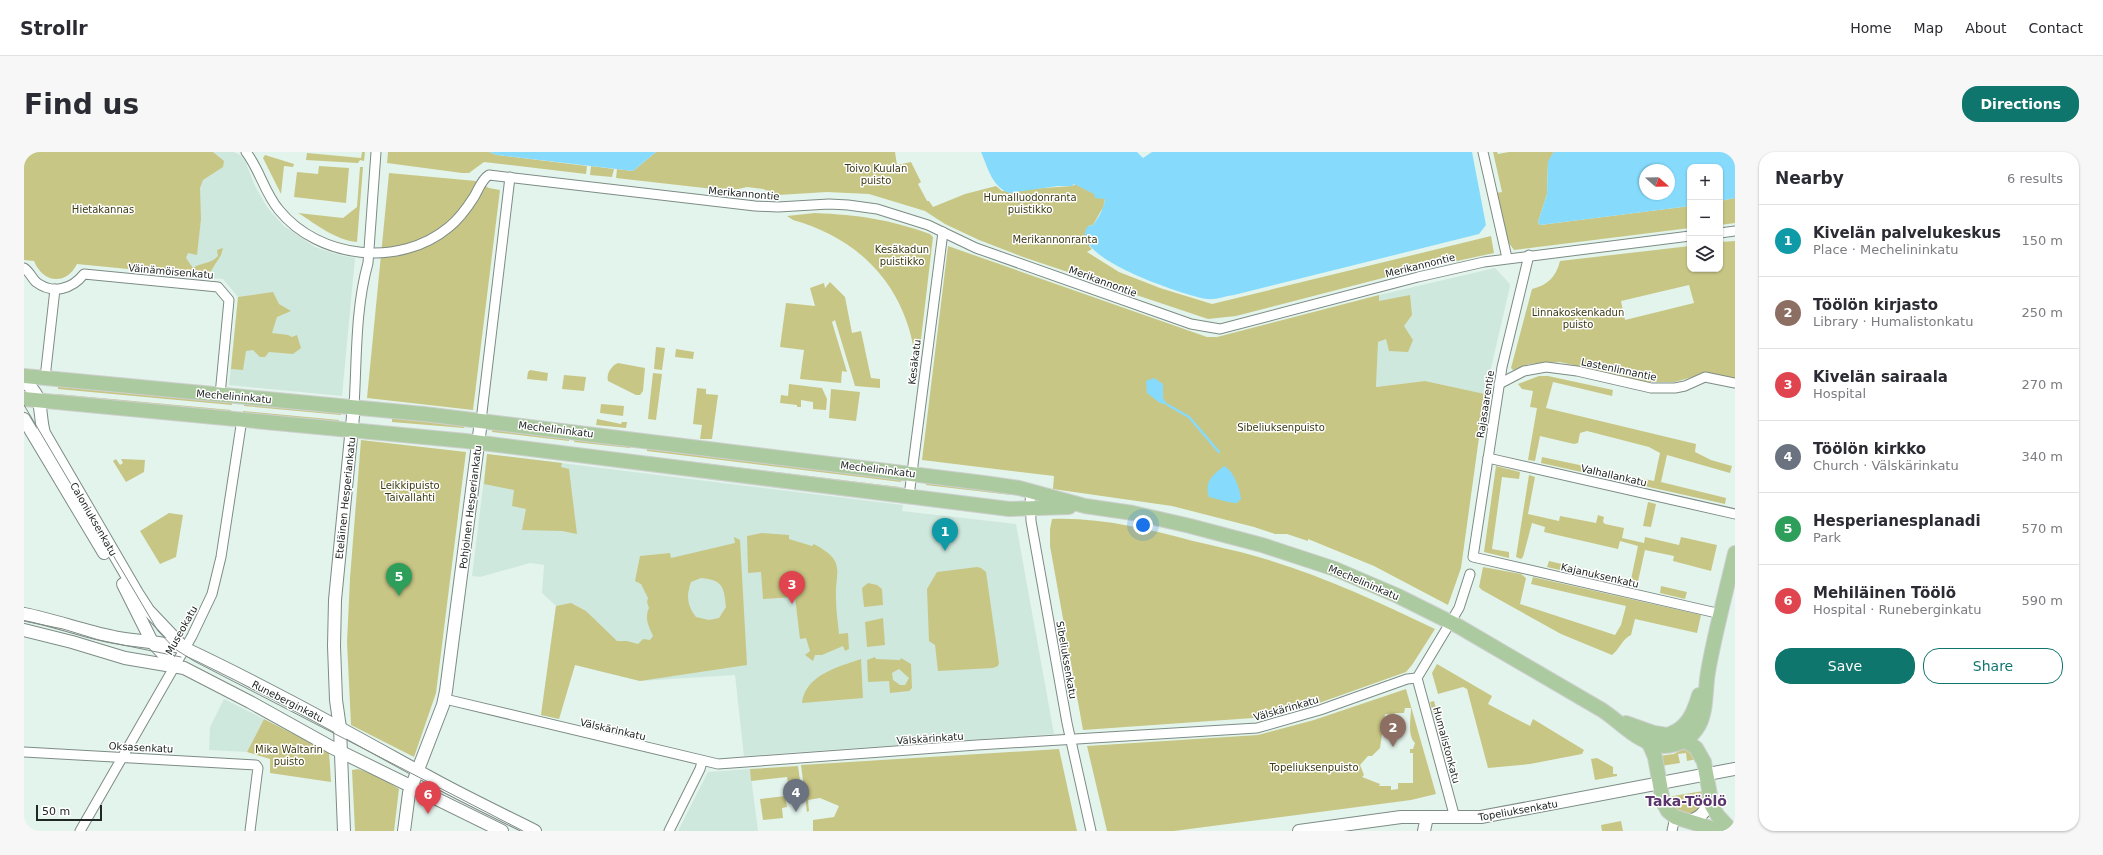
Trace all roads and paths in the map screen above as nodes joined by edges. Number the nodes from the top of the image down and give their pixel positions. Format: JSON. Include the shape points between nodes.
{"nodes":[{"id":1,"x":246,"y":152,"type":"edge"},
{"id":2,"x":376,"y":152,"type":"edge"},
{"id":3,"x":1483,"y":152,"type":"edge"},
{"id":4,"x":510,"y":177,"type":"junction"},
{"id":5,"x":1735,"y":231,"type":"edge"},
{"id":6,"x":943,"y":232,"type":"junction"},
{"id":7,"x":1723,"y":233,"type":"edge"},
{"id":8,"x":1687,"y":236,"type":"edge"},
{"id":9,"x":368,"y":253,"type":"junction"},
{"id":10,"x":1529,"y":255,"type":"junction"},
{"id":11,"x":1507,"y":258,"type":"junction"},
{"id":12,"x":24,"y":268,"type":"edge"},
{"id":13,"x":54,"y":289,"type":"junction"},
{"id":14,"x":24,"y":376,"type":"edge"},
{"id":15,"x":45,"y":378,"type":"junction"},
{"id":16,"x":24,"y":382,"type":"edge"},
{"id":17,"x":1735,"y":382,"type":"edge"},
{"id":18,"x":1499,"y":384,"type":"junction"},
{"id":19,"x":220,"y":395,"type":"junction"},
{"id":20,"x":24,"y":399,"type":"edge"},
{"id":21,"x":40,"y":400,"type":"junction"},
{"id":22,"x":354,"y":406,"type":"junction"},
{"id":23,"x":24,"y":418,"type":"edge"},
{"id":24,"x":242,"y":419,"type":"junction"},
{"id":25,"x":481,"y":420,"type":"junction"},
{"id":26,"x":352,"y":429,"type":"junction"},
{"id":27,"x":478,"y":443,"type":"junction"},
{"id":28,"x":1488,"y":458,"type":"junction"},
{"id":29,"x":912,"y":474,"type":"junction"},
{"id":30,"x":1030,"y":490,"type":"junction"},
{"id":31,"x":909,"y":496,"type":"junction"},
{"id":32,"x":1085,"y":506,"type":"junction"},
{"id":33,"x":1030,"y":509,"type":"junction"},
{"id":34,"x":1735,"y":514,"type":"edge"},
{"id":35,"x":1735,"y":553,"type":"edge"},
{"id":36,"x":1473,"y":557,"type":"joint"},
{"id":37,"x":1470,"y":574,"type":"dead end"},
{"id":38,"x":24,"y":614,"type":"edge"},
{"id":39,"x":1721,"y":614,"type":"junction"},
{"id":40,"x":1451,"y":623,"type":"junction"},
{"id":41,"x":24,"y":630,"type":"edge"},
{"id":42,"x":152,"y":642,"type":"junction"},
{"id":43,"x":184,"y":648,"type":"junction"},
{"id":44,"x":174,"y":665,"type":"junction"},
{"id":45,"x":1708,"y":671,"type":"junction"},
{"id":46,"x":1417,"y":678,"type":"junction"},
{"id":47,"x":445,"y":699,"type":"junction"},
{"id":48,"x":336,"y":700,"type":"junction"},
{"id":49,"x":315,"y":715,"type":"junction"},
{"id":50,"x":1619,"y":721,"type":"junction"},
{"id":51,"x":340,"y":728,"type":"junction"},
{"id":52,"x":1670,"y":734,"type":"junction"},
{"id":53,"x":1070,"y":740,"type":"junction"},
{"id":54,"x":1686,"y":740,"type":"junction"},
{"id":55,"x":1649,"y":743,"type":"junction"},
{"id":56,"x":340,"y":751,"type":"junction"},
{"id":57,"x":24,"y":752,"type":"edge"},
{"id":58,"x":122,"y":757,"type":"junction"},
{"id":59,"x":702,"y":762,"type":"junction"},
{"id":60,"x":1735,"y":769,"type":"edge"},
{"id":61,"x":418,"y":771,"type":"junction"},
{"id":62,"x":1706,"y":775,"type":"junction"},
{"id":63,"x":1659,"y":783,"type":"junction"},
{"id":64,"x":412,"y":786,"type":"junction"},
{"id":65,"x":1710,"y":798,"type":"junction"},
{"id":66,"x":1427,"y":817,"type":"junction"},
{"id":67,"x":1675,"y":817,"type":"junction"},
{"id":68,"x":1455,"y":818,"type":"junction"},
{"id":69,"x":1690,"y":821,"type":"junction"},
{"id":70,"x":84,"y":830,"type":"edge"},
{"id":71,"x":250,"y":831,"type":"edge"},
{"id":72,"x":344,"y":831,"type":"edge"},
{"id":73,"x":404,"y":831,"type":"edge"},
{"id":74,"x":502,"y":831,"type":"edge"},
{"id":75,"x":535,"y":831,"type":"edge"},
{"id":76,"x":668,"y":831,"type":"edge"},
{"id":77,"x":1091,"y":831,"type":"edge"},
{"id":78,"x":1299,"y":831,"type":"edge"},
{"id":79,"x":1424,"y":831,"type":"edge"},
{"id":80,"x":1672,"y":831,"type":"edge"},
{"id":81,"x":1720,"y":831,"type":"edge"},
{"id":82,"x":1732,"y":831,"type":"edge"}],
"edges":[{"from":1,"to":9,"type":"street","via":[[265,190],[286,218],[311,236],[331,246]]},
{"from":2,"to":9,"type":"street","name":"Eteläinen Hesperiankatu"},
{"from":3,"to":11,"type":"street"},
{"from":4,"to":6,"type":"street","name":"Merikannontie","via":[[768,207],[829,204],[860,206],[908,218]]},
{"from":4,"to":9,"type":"street","name":"Merikannontie","via":[[486,177],[458,219],[436,236],[405,249]]},
{"from":4,"to":25,"type":"street","name":"Pohjoinen Hesperiankatu"},
{"from":5,"to":7,"type":"street"},
{"from":6,"to":11,"type":"street","name":"Merikannontie","via":[[976,248],[1191,324],[1220,329],[1418,277]]},
{"from":6,"to":29,"type":"street","name":"Kesäkatu"},
{"from":8,"to":10,"type":"street","name":"Merikannontie"},
{"from":9,"to":22,"type":"street","name":"Eteläinen Hesperiankatu","via":[[354,364]]},
{"from":10,"to":11,"type":"street","name":"Merikannontie"},
{"from":10,"to":18,"type":"street","name":"Rajasaarentie"},
{"from":12,"to":13,"type":"street","via":[[42,286]]},
{"from":13,"to":15,"type":"street"},
{"from":13,"to":19,"type":"street","name":"Väinämöisenkatu","via":[[72,285],[84,274],[218,287],[229,300]]},
{"from":14,"to":15,"type":"main road","name":"Mechelininkatu"},
{"from":15,"to":19,"type":"main road","name":"Mechelininkatu"},
{"from":16,"to":21,"type":"main road"},
{"from":17,"to":18,"type":"street","name":"Lastenlinnantie","via":[[1705,377],[1680,387],[1651,388],[1577,371],[1546,367],[1524,371]]},
{"from":18,"to":28,"type":"street","name":"Rajasaarentie"},
{"from":19,"to":22,"type":"main road","name":"Mechelininkatu"},
{"from":20,"to":21,"type":"main road","name":"Mechelininkatu"},
{"from":21,"to":24,"type":"main road","name":"Mechelininkatu"},
{"from":21,"to":43,"type":"main road","name":"Caloniuksenkatu","via":[[44,432],[128,578],[148,610]]},
{"from":22,"to":25,"type":"main road","name":"Mechelininkatu"},
{"from":22,"to":26,"type":"main road","name":"Eteläinen Hesperiankatu"},
{"from":23,"to":42,"type":"main road","name":"Caloniuksenkatu","via":[[127,591]]},
{"from":24,"to":26,"type":"main road","name":"Mechelininkatu"},
{"from":24,"to":43,"type":"street","name":"Museokatu","via":[[217,576],[206,608]]},
{"from":25,"to":27,"type":"main road","name":"Pohjoinen Hesperiankatu"},
{"from":25,"to":29,"type":"main road","name":"Mechelininkatu"},
{"from":26,"to":27,"type":"main road","name":"Mechelininkatu"},
{"from":26,"to":48,"type":"main road","name":"Eteläinen Hesperiankatu","via":[[335,600]]},
{"from":27,"to":31,"type":"main road","name":"Mechelininkatu"},
{"from":27,"to":47,"type":"main road","name":"Pohjoinen Hesperiankatu"},
{"from":28,"to":34,"type":"street","name":"Valhallankatu"},
{"from":28,"to":36,"type":"street","name":"Rajasaarentie"},
{"from":29,"to":30,"type":"main road","name":"Mechelininkatu"},
{"from":29,"to":31,"type":"street","name":"Kesäkatu"},
{"from":30,"to":32,"type":"main road","name":"Mechelininkatu"},
{"from":30,"to":33,"type":"street","name":"Sibeliuksenkatu"},
{"from":31,"to":33,"type":"main road","name":"Mechelininkatu","via":[[1009,509]]},
{"from":32,"to":33,"type":"main road","name":"Mechelininkatu"},
{"from":32,"to":40,"type":"main road","name":"Mechelininkatu","via":[[1133,513],[1190,526],[1287,553],[1376,586]]},
{"from":33,"to":53,"type":"street","name":"Sibeliuksenkatu"},
{"from":35,"to":39,"type":"main road"},
{"from":36,"to":39,"type":"street","name":"Kajanuksenkatu"},
{"from":37,"to":40,"type":"street","via":[[1464,597]]},
{"from":38,"to":42,"type":"main road","name":"Runeberginkatu","via":[[48,618],[111,637]]},
{"from":39,"to":45,"type":"main road"},
{"from":40,"to":46,"type":"street"},
{"from":40,"to":50,"type":"main road","name":"Mechelininkatu"},
{"from":41,"to":44,"type":"main road","name":"Runeberginkatu","via":[[125,658]]},
{"from":42,"to":43,"type":"main road","name":"Runeberginkatu"},
{"from":42,"to":44,"type":"main road","name":"Caloniuksenkatu"},
{"from":43,"to":44,"type":"street","name":"Museokatu"},
{"from":43,"to":49,"type":"main road","name":"Runeberginkatu"},
{"from":44,"to":56,"type":"main road","name":"Runeberginkatu","via":[[194,673]]},
{"from":44,"to":58,"type":"street","name":"Museokatu"},
{"from":45,"to":52,"type":"main road","via":[[1688,721],[1678,731]]},
{"from":45,"to":54,"type":"main road","via":[[1701,722]]},
{"from":46,"to":53,"type":"street","name":"Välskärinkatu","via":[[1407,679],[1320,710],[1257,728]]},
{"from":46,"to":68,"type":"street","name":"Humalistonkatu"},
{"from":47,"to":59,"type":"street","name":"Välskärinkatu"},
{"from":47,"to":61,"type":"main road","name":"Pohjoinen Hesperiankatu"},
{"from":48,"to":49,"type":"main road","via":[[329,709]]},
{"from":48,"to":51,"type":"main road","name":"Eteläinen Hesperiankatu"},
{"from":49,"to":51,"type":"main road","name":"Runeberginkatu"},
{"from":50,"to":52,"type":"main road","name":"Mechelininkatu","via":[[1654,733]]},
{"from":50,"to":55,"type":"main road","name":"Mechelininkatu","via":[[1632,734]]},
{"from":51,"to":56,"type":"main road","name":"Eteläinen Hesperiankatu"},
{"from":51,"to":61,"type":"main road","name":"Runeberginkatu"},
{"from":52,"to":54,"type":"main road","name":"Mechelininkatu"},
{"from":53,"to":59,"type":"street","name":"Välskärinkatu","via":[[718,764]]},
{"from":53,"to":77,"type":"street","name":"Sibeliuksenkatu"},
{"from":54,"to":55,"type":"main road","name":"Mechelininkatu","via":[[1669,746]]},
{"from":54,"to":62,"type":"main road","name":"Mechelininkatu","via":[[1701,753]]},
{"from":55,"to":63,"type":"main road","via":[[1655,757]]},
{"from":56,"to":64,"type":"main road","name":"Runeberginkatu"},
{"from":56,"to":72,"type":"main road","name":"Eteläinen Hesperiankatu"},
{"from":57,"to":58,"type":"street","name":"Oksasenkatu"},
{"from":58,"to":70,"type":"street","name":"Museokatu"},
{"from":58,"to":71,"type":"street","name":"Oksasenkatu","via":[[256,765],[258,775]]},
{"from":59,"to":76,"type":"street"},
{"from":60,"to":62,"type":"main road","name":"Topeliuksenkatu"},
{"from":61,"to":64,"type":"main road","name":"Pohjoinen Hesperiankatu"},
{"from":61,"to":75,"type":"main road","name":"Runeberginkatu"},
{"from":62,"to":63,"type":"main road","name":"Topeliuksenkatu"},
{"from":62,"to":65,"type":"main road"},
{"from":63,"to":67,"type":"main road","via":[[1662,802]]},
{"from":63,"to":68,"type":"main road","name":"Topeliuksenkatu","via":[[1481,817]]},
{"from":64,"to":73,"type":"main road","name":"Pohjoinen Hesperiankatu"},
{"from":64,"to":74,"type":"main road","name":"Runeberginkatu"},
{"from":65,"to":69,"type":"main road","via":[[1702,814]]},
{"from":65,"to":82,"type":"main road","via":[[1715,812]]},
{"from":66,"to":68,"type":"main road","name":"Topeliuksenkatu"},
{"from":66,"to":78,"type":"main road","name":"Topeliuksenkatu","via":[[1396,817]]},
{"from":66,"to":79,"type":"main road"},
{"from":67,"to":69,"type":"main road"},
{"from":67,"to":80,"type":"street"},
{"from":69,"to":81,"type":"main road"}]}
